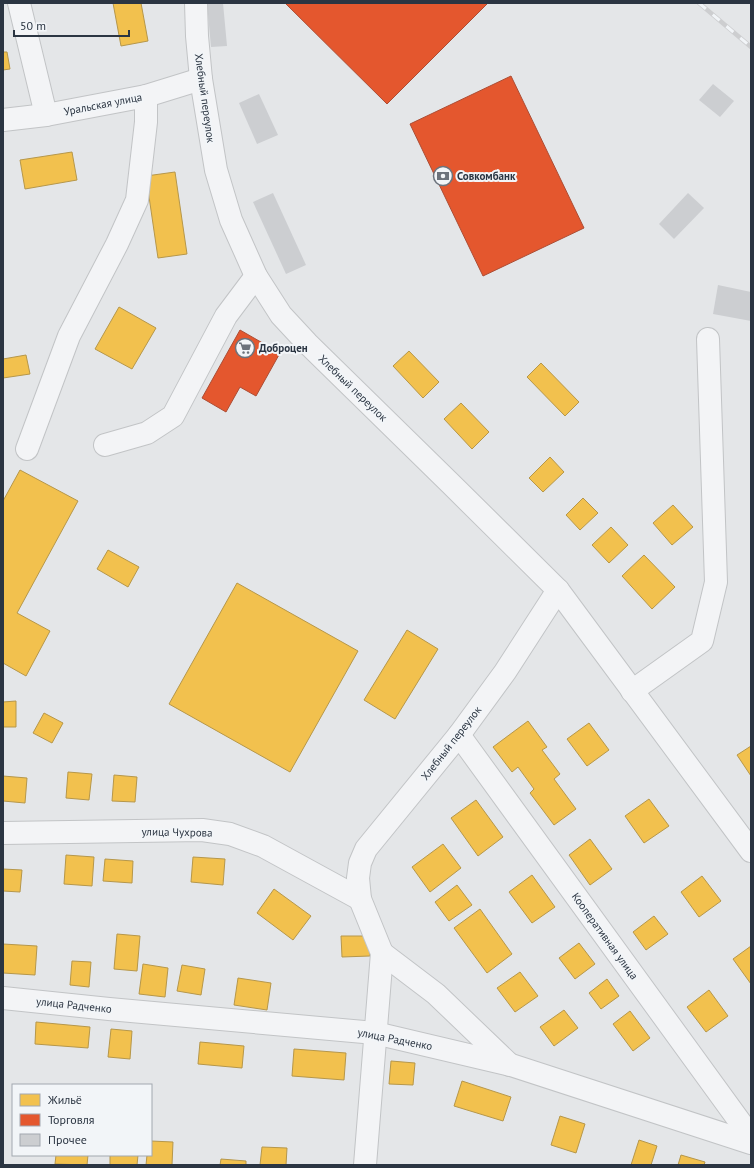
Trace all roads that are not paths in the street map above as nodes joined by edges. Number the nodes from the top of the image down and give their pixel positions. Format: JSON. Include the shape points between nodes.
{"nodes":[{"id":1,"x":19,"y":3,"type":"edge"},
{"id":2,"x":196,"y":3,"type":"edge"},
{"id":3,"x":201,"y":80,"type":"junction"},
{"id":4,"x":146,"y":96,"type":"junction"},
{"id":5,"x":46,"y":115,"type":"junction"},
{"id":6,"x":3,"y":120,"type":"edge"},
{"id":7,"x":256,"y":276,"type":"junction"},
{"id":8,"x":708,"y":339,"type":"dead end"},
{"id":9,"x":105,"y":445,"type":"dead end"},
{"id":10,"x":27,"y":449,"type":"dead end"},
{"id":11,"x":558,"y":590,"type":"junction"},
{"id":12,"x":632,"y":690,"type":"junction"},
{"id":13,"x":460,"y":736,"type":"junction"},
{"id":14,"x":3,"y":833,"type":"edge"},
{"id":15,"x":751,"y":851,"type":"edge"},
{"id":16,"x":360,"y":899,"type":"junction"},
{"id":17,"x":382,"y":953,"type":"junction"},
{"id":18,"x":3,"y":998,"type":"edge"},
{"id":19,"x":375,"y":1033,"type":"junction"},
{"id":20,"x":511,"y":1065,"type":"junction"},
{"id":21,"x":751,"y":1136,"type":"edge"},
{"id":22,"x":751,"y":1143,"type":"edge"},
{"id":23,"x":365,"y":1165,"type":"edge"}],
"edges":[{"from":1,"to":5,"type":"street"},
{"from":2,"to":3,"type":"street","name":"Хлебный переулок"},
{"from":3,"to":4,"type":"street","name":"Уральская улица"},
{"from":3,"to":7,"type":"street","name":"Хлебный переулок","via":[[216,170],[230,220]]},
{"from":4,"to":5,"type":"street","name":"Уральская улица"},
{"from":4,"to":10,"type":"street","via":[[146,122],[137,200],[69,336]]},
{"from":5,"to":6,"type":"street","name":"Уральская улица"},
{"from":7,"to":9,"type":"street","via":[[226,316],[173,416],[147,433]]},
{"from":7,"to":11,"type":"street","name":"Хлебный переулок","via":[[282,315],[307,343]]},
{"from":8,"to":12,"type":"street","via":[[716,582],[702,641]]},
{"from":11,"to":12,"type":"street","name":"Хлебный переулок"},
{"from":11,"to":13,"type":"street","name":"Хлебный переулок"},
{"from":12,"to":15,"type":"street","name":"Хлебный переулок"},
{"from":13,"to":16,"type":"street","name":"Хлебный переулок","via":[[366,849],[360,863],[358,878]]},
{"from":13,"to":21,"type":"street","name":"Кооперативная улица"},
{"from":14,"to":16,"type":"street","name":"улица Чухрова","via":[[202,830],[230,834],[263,846]]},
{"from":16,"to":17,"type":"street","name":"Хлебный переулок"},
{"from":17,"to":19,"type":"street"},
{"from":17,"to":20,"type":"street","via":[[436,994]]},
{"from":18,"to":19,"type":"street","name":"улица Радченко"},
{"from":19,"to":20,"type":"street","name":"улица Радченко"},
{"from":19,"to":23,"type":"street"},
{"from":20,"to":22,"type":"street","name":"улица Радченко"}]}
